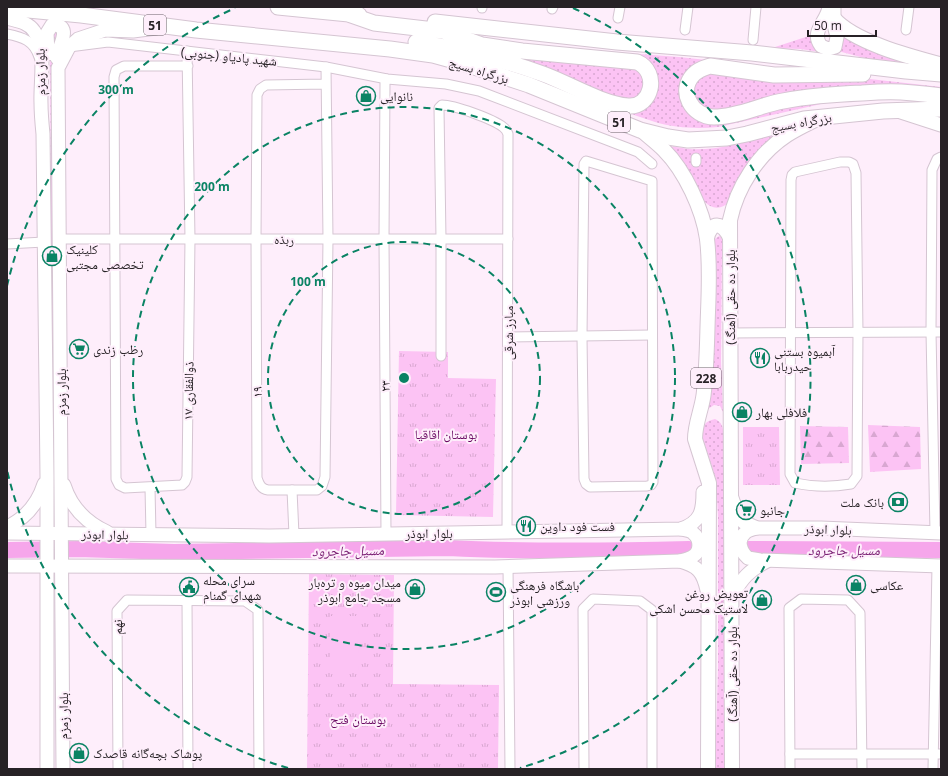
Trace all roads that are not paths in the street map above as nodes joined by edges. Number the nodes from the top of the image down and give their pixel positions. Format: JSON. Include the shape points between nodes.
{"nodes":[{"id":1,"x":278,"y":7,"type":"edge"},
{"id":2,"x":620,"y":7,"type":"edge"},
{"id":3,"x":688,"y":7,"type":"edge"},
{"id":4,"x":756,"y":7,"type":"edge"},
{"id":5,"x":909,"y":7,"type":"edge"},
{"id":6,"x":7,"y":8,"type":"edge"},
{"id":7,"x":831,"y":10,"type":"edge"},
{"id":8,"x":350,"y":15,"type":"junction"},
{"id":9,"x":7,"y":18,"type":"edge"},
{"id":10,"x":618,"y":18,"type":"dead end"},
{"id":11,"x":166,"y":26,"type":"junction"},
{"id":12,"x":685,"y":30,"type":"dead end"},
{"id":13,"x":906,"y":30,"type":"dead end"},
{"id":14,"x":7,"y":34,"type":"edge"},
{"id":15,"x":304,"y":40,"type":"junction"},
{"id":16,"x":753,"y":40,"type":"dead end"},
{"id":17,"x":69,"y":47,"type":"junction"},
{"id":18,"x":187,"y":51,"type":"junction"},
{"id":19,"x":41,"y":66,"type":"junction"},
{"id":20,"x":188,"y":66,"type":"junction"},
{"id":21,"x":941,"y":66,"type":"edge"},
{"id":22,"x":326,"y":67,"type":"junction"},
{"id":23,"x":58,"y":68,"type":"junction"},
{"id":24,"x":906,"y":72,"type":"junction"},
{"id":25,"x":941,"y":74,"type":"edge"},
{"id":26,"x":387,"y":78,"type":"junction"},
{"id":27,"x":326,"y":84,"type":"junction"},
{"id":28,"x":941,"y":96,"type":"edge"},
{"id":29,"x":941,"y":109,"type":"edge"},
{"id":30,"x":898,"y":110,"type":"junction"},
{"id":31,"x":819,"y":117,"type":"junction"},
{"id":32,"x":941,"y":125,"type":"edge"},
{"id":33,"x":640,"y":130,"type":"junction"},
{"id":34,"x":43,"y":134,"type":"junction"},
{"id":35,"x":941,"y":157,"type":"edge"},
{"id":36,"x":652,"y":164,"type":"dead end"},
{"id":37,"x":508,"y":238,"type":"junction"},
{"id":38,"x":707,"y":238,"type":"junction"},
{"id":39,"x":730,"y":238,"type":"junction"},
{"id":40,"x":60,"y":239,"type":"junction"},
{"id":41,"x":114,"y":239,"type":"junction"},
{"id":42,"x":190,"y":239,"type":"junction"},
{"id":43,"x":256,"y":239,"type":"junction"},
{"id":44,"x":328,"y":239,"type":"junction"},
{"id":45,"x":384,"y":239,"type":"junction"},
{"id":46,"x":441,"y":239,"type":"junction"},
{"id":47,"x":44,"y":242,"type":"junction"},
{"id":48,"x":7,"y":244,"type":"edge"},
{"id":49,"x":730,"y":332,"type":"junction"},
{"id":50,"x":791,"y":332,"type":"junction"},
{"id":51,"x":858,"y":332,"type":"junction"},
{"id":52,"x":931,"y":332,"type":"junction"},
{"id":53,"x":941,"y":332,"type":"edge"},
{"id":54,"x":652,"y":335,"type":"junction"},
{"id":55,"x":508,"y":337,"type":"junction"},
{"id":56,"x":582,"y":337,"type":"junction"},
{"id":57,"x":441,"y":356,"type":"dead end"},
{"id":58,"x":703,"y":466,"type":"junction"},
{"id":59,"x":47,"y":476,"type":"junction"},
{"id":60,"x":61,"y":478,"type":"junction"},
{"id":61,"x":150,"y":488,"type":"junction"},
{"id":62,"x":292,"y":490,"type":"junction"},
{"id":63,"x":732,"y":498,"type":"junction"},
{"id":64,"x":7,"y":528,"type":"edge"},
{"id":65,"x":757,"y":528,"type":"junction"},
{"id":66,"x":681,"y":529,"type":"junction"},
{"id":67,"x":7,"y":533,"type":"edge"},
{"id":68,"x":507,"y":533,"type":"junction"},
{"id":69,"x":938,"y":533,"type":"edge"},
{"id":70,"x":110,"y":534,"type":"junction"},
{"id":71,"x":151,"y":534,"type":"junction"},
{"id":72,"x":386,"y":534,"type":"junction"},
{"id":73,"x":294,"y":535,"type":"junction"},
{"id":74,"x":44,"y":550,"type":"junction"},
{"id":75,"x":64,"y":550,"type":"junction"},
{"id":76,"x":770,"y":560,"type":"junction"},
{"id":77,"x":680,"y":561,"type":"junction"},
{"id":78,"x":7,"y":566,"type":"edge"},
{"id":79,"x":508,"y":566,"type":"junction"},
{"id":80,"x":939,"y":566,"type":"edge"},
{"id":81,"x":708,"y":594,"type":"junction"},
{"id":82,"x":732,"y":595,"type":"junction"},
{"id":83,"x":187,"y":600,"type":"junction"},
{"id":84,"x":790,"y":754,"type":"junction"},
{"id":85,"x":862,"y":754,"type":"junction"},
{"id":86,"x":937,"y":754,"type":"edge"},
{"id":87,"x":47,"y":769,"type":"edge"},
{"id":88,"x":63,"y":769,"type":"edge"},
{"id":89,"x":118,"y":769,"type":"edge"},
{"id":90,"x":188,"y":769,"type":"edge"},
{"id":91,"x":259,"y":769,"type":"edge"},
{"id":92,"x":510,"y":769,"type":"edge"},
{"id":93,"x":584,"y":769,"type":"edge"},
{"id":94,"x":652,"y":769,"type":"edge"},
{"id":95,"x":708,"y":769,"type":"edge"},
{"id":96,"x":732,"y":769,"type":"edge"},
{"id":97,"x":790,"y":769,"type":"edge"},
{"id":98,"x":862,"y":769,"type":"edge"},
{"id":99,"x":933,"y":769,"type":"edge"}],
"edges":[{"from":1,"to":8,"type":"highway"},
{"from":2,"to":10,"type":"street"},
{"from":3,"to":12,"type":"street"},
{"from":4,"to":16,"type":"street"},
{"from":5,"to":13,"type":"street"},
{"from":6,"to":11,"type":"highway","name":"بزرگراه بسیج","number":"51"},
{"from":7,"to":21,"type":"highway","via":[[842,27],[900,54]]},
{"from":8,"to":15,"type":"highway","via":[[374,22],[443,31],[482,45],[637,62],[643,64],[649,72],[651,86],[644,100],[637,105],[629,106],[600,98],[545,74],[449,47],[334,34]]},
{"from":8,"to":24,"type":"highway","via":[[752,53]]},
{"from":9,"to":19,"type":"main road","name":"بلوار زمزم","via":[[27,24],[34,31],[39,41]]},
{"from":11,"to":15,"type":"highway","name":"بزرگراه بسیج","number":"51"},
{"from":11,"to":17,"type":"main road","name":"بلوار زمزم","via":[[133,31],[105,30],[78,38]]},
{"from":14,"to":19,"type":"street","via":[[30,41]]},
{"from":15,"to":33,"type":"highway","name":"بزرگراه بسیج","number":"51","via":[[433,55],[529,85]]},
{"from":17,"to":18,"type":"street","name":"شهید پادیاو (جنوبی)","via":[[108,42]]},
{"from":17,"to":23,"type":"main road","name":"بلوار زمزم"},
{"from":18,"to":20,"type":"street"},
{"from":18,"to":22,"type":"street","name":"شهید پادیاو (جنوبی)"},
{"from":19,"to":34,"type":"main road","name":"بلوار زمزم","via":[[40,104]]},
{"from":20,"to":41,"type":"street","via":[[124,66],[116,70]]},
{"from":20,"to":42,"type":"street"},
{"from":22,"to":26,"type":"street","name":"شهید پادیاو (جنوبی)"},
{"from":22,"to":27,"type":"street"},
{"from":23,"to":34,"type":"main road","via":[[57,56],[64,34],[58,25],[52,25],[47,33],[48,104]]},
{"from":23,"to":40,"type":"main road","name":"بلوار زمزم"},
{"from":24,"to":25,"type":"highway"},
{"from":24,"to":28,"type":"highway","via":[[774,75],[710,66],[700,69],[693,75],[686,89],[692,108],[711,117],[744,112],[781,101],[839,94],[895,92]]},
{"from":26,"to":36,"type":"street","name":"شهید پادیاو (جنوبی)","via":[[446,84],[479,91],[638,152]]},
{"from":26,"to":45,"type":"street","name":"۲۳"},
{"from":27,"to":43,"type":"street","via":[[266,85],[257,95]]},
{"from":27,"to":44,"type":"street"},
{"from":29,"to":30,"type":"highway","name":"بزرگراه بسیج","number":"51"},
{"from":30,"to":31,"type":"highway","name":"بزرگراه بسیج","number":"51"},
{"from":30,"to":32,"type":"main road"},
{"from":31,"to":33,"type":"highway","name":"بزرگراه بسیج","number":"51","via":[[723,139],[688,140]]},
{"from":31,"to":39,"type":"main road","name":"بلوار ده حقی (آهنگ)","number":"228","via":[[786,135],[761,158],[739,192],[730,220]]},
{"from":33,"to":38,"type":"main road","name":"بلوار ده حقی (آهنگ)","number":"228","via":[[660,145],[676,163],[698,208]]},
{"from":34,"to":47,"type":"main road","name":"بلوار زمزم"},
{"from":35,"to":52,"type":"street","via":[[937,159],[932,170]]},
{"from":37,"to":46,"type":"street","name":"ربذه"},
{"from":37,"to":46,"type":"street","name":"مبارز شرقی","via":[[508,134],[498,123],[442,105],[439,108]]},
{"from":37,"to":55,"type":"street","name":"مبارز شرقی"},
{"from":38,"to":39,"type":"main road","via":[[711,228],[719,225],[726,229]]},
{"from":38,"to":58,"type":"main road","name":"بلوار ده حقی (آهنگ)","number":"228","via":[[706,373],[704,395],[695,432]]},
{"from":39,"to":49,"type":"main road","name":"بلوار ده حقی (آهنگ)","number":"228"},
{"from":40,"to":41,"type":"street","name":"ربذه"},
{"from":40,"to":60,"type":"main road","name":"بلوار زمزم"},
{"from":41,"to":42,"type":"street","name":"ربذه"},
{"from":41,"to":61,"type":"street","name":"ذوالفقاری ۱۷","via":[[116,479],[118,485],[125,488]]},
{"from":42,"to":43,"type":"street","name":"ربذه"},
{"from":42,"to":61,"type":"street","name":"ذوالفقاری ۱۷","via":[[187,477],[182,485]]},
{"from":43,"to":44,"type":"street","name":"ربذه"},
{"from":43,"to":62,"type":"street","name":"۱۹","via":[[257,478],[264,490]]},
{"from":44,"to":45,"type":"street","name":"ربذه"},
{"from":44,"to":62,"type":"street","name":"۱۹","via":[[325,477],[322,486],[317,490]]},
{"from":45,"to":46,"type":"street","name":"ربذه"},
{"from":45,"to":72,"type":"street","name":"۲۳"},
{"from":46,"to":57,"type":"street"},
{"from":47,"to":48,"type":"street"},
{"from":47,"to":59,"type":"main road","name":"بلوار زمزم"},
{"from":49,"to":50,"type":"street"},
{"from":49,"to":63,"type":"main road","name":"بلوار ده حقی (آهنگ)","number":"228"},
{"from":50,"to":51,"type":"street"},
{"from":50,"to":51,"type":"street","via":[[790,474],[795,483],[805,486],[841,486],[851,484],[857,476]]},
{"from":50,"to":51,"type":"street","via":[[792,175],[795,172],[849,162],[856,173]]},
{"from":51,"to":52,"type":"street"},
{"from":52,"to":53,"type":"street"},
{"from":52,"to":69,"type":"street"},
{"from":54,"to":56,"type":"street"},
{"from":54,"to":56,"type":"street","via":[[653,482],[647,486],[590,487],[586,484]]},
{"from":54,"to":56,"type":"street","via":[[652,181],[585,161]]},
{"from":55,"to":56,"type":"street"},
{"from":55,"to":68,"type":"street","name":"مبارز شرقی"},
{"from":58,"to":66,"type":"main road","via":[[702,508],[691,526]]},
{"from":58,"to":81,"type":"main road","name":"بلوار ده حقی (آهنگ)","number":"228","via":[[709,483]]},
{"from":59,"to":64,"type":"main road","via":[[42,492],[32,508],[22,519]]},
{"from":59,"to":74,"type":"main road","name":"بلوار زمزم"},
{"from":60,"to":70,"type":"main road","via":[[68,496],[80,514]]},
{"from":60,"to":75,"type":"main road","name":"بلوار زمزم"},
{"from":61,"to":71,"type":"street"},
{"from":62,"to":73,"type":"street"},
{"from":63,"to":65,"type":"main road","via":[[743,522]]},
{"from":63,"to":82,"type":"main road","name":"بلوار ده حقی (آهنگ)","number":"228"},
{"from":65,"to":69,"type":"main road","name":"بلوار ابوذر"},
{"from":65,"to":76,"type":"main road","via":[[744,533],[740,543],[743,555],[754,560]]},
{"from":66,"to":68,"type":"main road","name":"بلوار ابوذر"},
{"from":66,"to":77,"type":"main road","via":[[697,536],[699,545],[697,553]]},
{"from":67,"to":74,"type":"main road","name":"بلوار ابوذر","via":[[27,533]]},
{"from":68,"to":72,"type":"main road","name":"بلوار ابوذر"},
{"from":70,"to":71,"type":"main road","name":"بلوار ابوذر"},
{"from":70,"to":75,"type":"main road","name":"بلوار ابوذر","via":[[85,534]]},
{"from":71,"to":73,"type":"main road","name":"بلوار ابوذر"},
{"from":72,"to":73,"type":"main road","name":"بلوار ابوذر"},
{"from":74,"to":75,"type":"main road","name":"بلوار ابوذر"},
{"from":74,"to":75,"type":"main road","name":"بلوار ابوذر"},
{"from":74,"to":78,"type":"main road","name":"بلوار ابوذر","via":[[24,566]]},
{"from":74,"to":87,"type":"main road","name":"بلوار زمزم"},
{"from":75,"to":79,"type":"main road","name":"بلوار ابوذر","via":[[84,567]]},
{"from":75,"to":88,"type":"main road","name":"بلوار زمزم"},
{"from":76,"to":80,"type":"main road"},
{"from":76,"to":82,"type":"main road","via":[[748,573]]},
{"from":77,"to":79,"type":"main road","name":"بلوار ابوذر"},
{"from":77,"to":81,"type":"main road","name":"بلوار ابوذر","via":[[697,568],[702,574]]},
{"from":79,"to":92,"type":"street"},
{"from":80,"to":86,"type":"street"},
{"from":81,"to":95,"type":"main road","name":"بلوار ده حقی (آهنگ)","number":"228"},
{"from":82,"to":96,"type":"main road","name":"بلوار ده حقی (آهنگ)","number":"228"},
{"from":83,"to":89,"type":"street","name":"نهم","via":[[126,600],[117,611]]},
{"from":83,"to":90,"type":"street"},
{"from":83,"to":91,"type":"street","name":"نهم","via":[[245,601],[258,610]]},
{"from":84,"to":85,"type":"street"},
{"from":84,"to":85,"type":"street","via":[[790,608],[801,599],[848,600],[860,612]]},
{"from":84,"to":97,"type":"street"},
{"from":85,"to":86,"type":"street"},
{"from":85,"to":98,"type":"street"},
{"from":86,"to":99,"type":"street"},
{"from":93,"to":94,"type":"street","via":[[583,609],[593,600],[640,601],[652,610]]}]}
